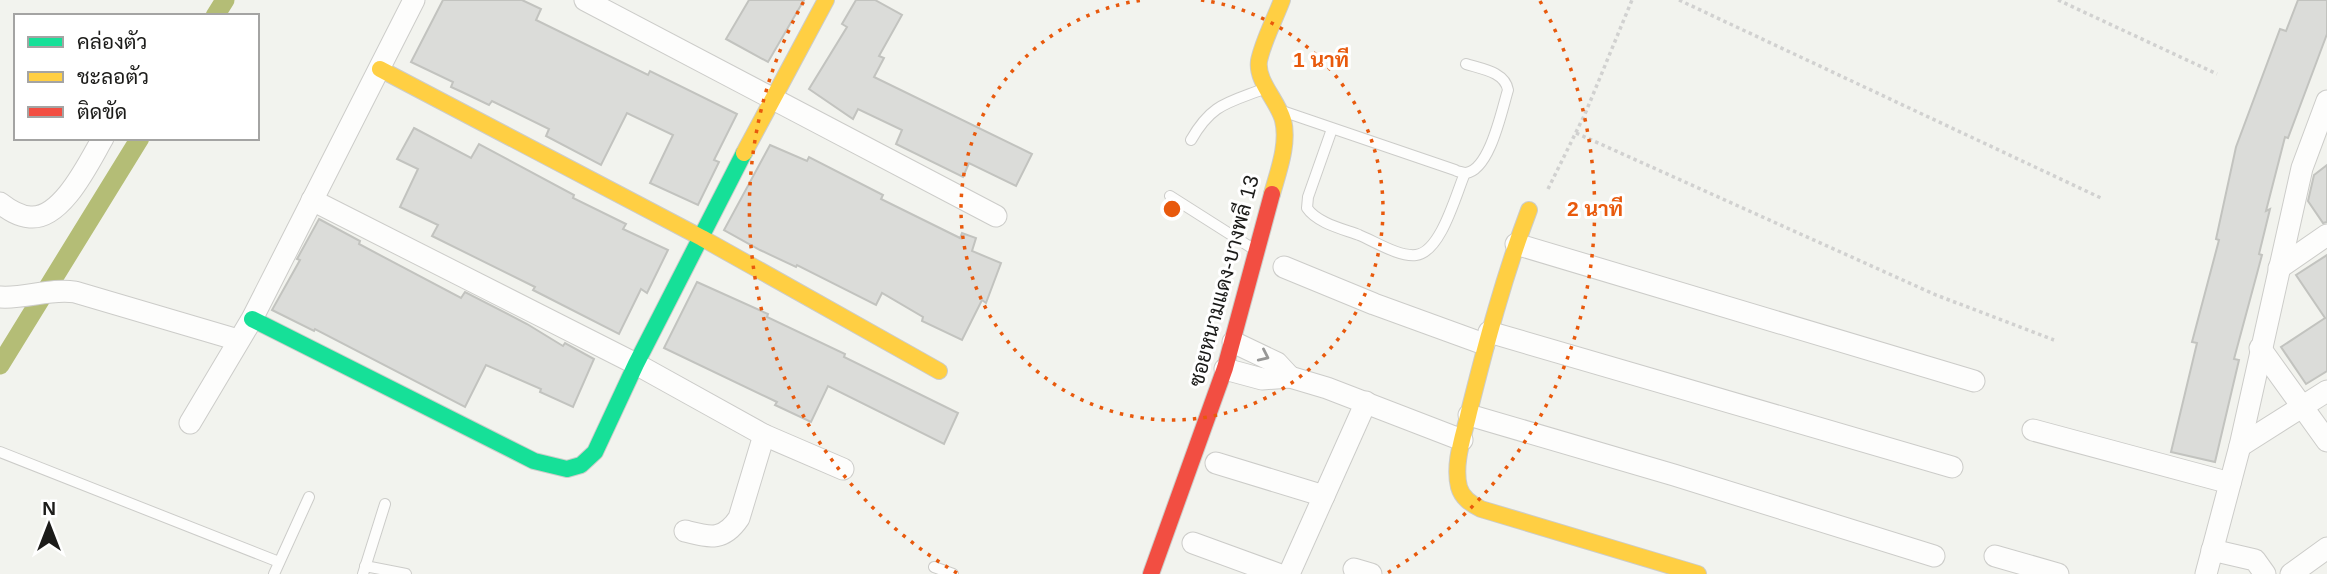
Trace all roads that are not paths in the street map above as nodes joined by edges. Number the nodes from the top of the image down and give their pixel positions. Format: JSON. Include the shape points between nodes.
{"nodes":[{"id":1,"x":414,"y":0,"type":"edge"},
{"id":2,"x":585,"y":0,"type":"edge"},
{"id":3,"x":826,"y":0,"type":"edge"},
{"id":4,"x":1282,"y":0,"type":"edge"},
{"id":5,"x":1466,"y":64,"type":"dead end"},
{"id":6,"x":380,"y":69,"type":"junction"},
{"id":7,"x":1266,"y":88,"type":"junction"},
{"id":8,"x":772,"y":98,"type":"junction"},
{"id":9,"x":2327,"y":101,"type":"edge"},
{"id":10,"x":1279,"y":110,"type":"junction"},
{"id":11,"x":1332,"y":128,"type":"junction"},
{"id":12,"x":102,"y":140,"type":"edge"},
{"id":13,"x":1191,"y":141,"type":"dead end"},
{"id":14,"x":1465,"y":173,"type":"junction"},
{"id":15,"x":1170,"y":196,"type":"dead end"},
{"id":16,"x":312,"y":200,"type":"junction"},
{"id":17,"x":0,"y":203,"type":"edge"},
{"id":18,"x":1529,"y":210,"type":"dead end"},
{"id":19,"x":996,"y":216,"type":"dead end"},
{"id":20,"x":2327,"y":234,"type":"edge"},
{"id":21,"x":702,"y":239,"type":"junction"},
{"id":22,"x":1516,"y":244,"type":"junction"},
{"id":23,"x":1258,"y":251,"type":"junction"},
{"id":24,"x":1284,"y":267,"type":"dead end"},
{"id":25,"x":2279,"y":268,"type":"junction"},
{"id":26,"x":9,"y":298,"type":"edge"},
{"id":27,"x":252,"y":319,"type":"junction"},
{"id":28,"x":1486,"y":338,"type":"junction"},
{"id":29,"x":238,"y":340,"type":"junction"},
{"id":30,"x":1233,"y":342,"type":"junction"},
{"id":31,"x":2260,"y":348,"type":"junction"},
{"id":32,"x":636,"y":364,"type":"junction"},
{"id":33,"x":1225,"y":369,"type":"junction"},
{"id":34,"x":939,"y":371,"type":"dead end"},
{"id":35,"x":1290,"y":377,"type":"junction"},
{"id":36,"x":1974,"y":381,"type":"dead end"},
{"id":37,"x":2327,"y":391,"type":"edge"},
{"id":38,"x":1366,"y":402,"type":"junction"},
{"id":39,"x":2302,"y":408,"type":"junction"},
{"id":40,"x":1469,"y":415,"type":"junction"},
{"id":41,"x":190,"y":423,"type":"dead end"},
{"id":42,"x":2033,"y":430,"type":"dead end"},
{"id":43,"x":764,"y":435,"type":"junction"},
{"id":44,"x":1462,"y":440,"type":"junction"},
{"id":45,"x":2327,"y":441,"type":"edge"},
{"id":46,"x":2240,"y":446,"type":"junction"},
{"id":47,"x":0,"y":452,"type":"edge"},
{"id":48,"x":1216,"y":463,"type":"dead end"},
{"id":49,"x":1952,"y":467,"type":"dead end"},
{"id":50,"x":843,"y":468,"type":"dead end"},
{"id":51,"x":2230,"y":483,"type":"junction"},
{"id":52,"x":1324,"y":496,"type":"junction"},
{"id":53,"x":309,"y":497,"type":"dead end"},
{"id":54,"x":384,"y":504,"type":"dead end"},
{"id":55,"x":685,"y":531,"type":"dead end"},
{"id":56,"x":1193,"y":543,"type":"dead end"},
{"id":57,"x":2327,"y":548,"type":"edge"},
{"id":58,"x":2212,"y":550,"type":"junction"},
{"id":59,"x":1934,"y":556,"type":"dead end"},
{"id":60,"x":1995,"y":556,"type":"dead end"},
{"id":61,"x":279,"y":562,"type":"junction"},
{"id":62,"x":934,"y":567,"type":"dead end"},
{"id":63,"x":364,"y":570,"type":"edge"},
{"id":64,"x":274,"y":574,"type":"edge"},
{"id":65,"x":406,"y":574,"type":"edge"},
{"id":66,"x":953,"y":574,"type":"edge"},
{"id":67,"x":1151,"y":574,"type":"edge"},
{"id":68,"x":1278,"y":574,"type":"edge"},
{"id":69,"x":1289,"y":574,"type":"edge"},
{"id":70,"x":1698,"y":574,"type":"edge"},
{"id":71,"x":2059,"y":574,"type":"edge"},
{"id":72,"x":2206,"y":574,"type":"edge"},
{"id":73,"x":2265,"y":574,"type":"edge"},
{"id":74,"x":2291,"y":574,"type":"edge"}],
"edges":[{"from":1,"to":6,"type":"street"},
{"from":2,"to":8,"type":"street"},
{"from":3,"to":8,"type":"street"},
{"from":4,"to":7,"type":"street","name":"ซอยหนามแดง-บางพลี 13","via":[[1259,62]]},
{"from":5,"to":14,"type":"lane","via":[[1503,77],[1508,90],[1488,152],[1478,166]]},
{"from":6,"to":16,"type":"street"},
{"from":6,"to":21,"type":"street"},
{"from":7,"to":10,"type":"street","name":"ซอยหนามแดง-บางพลี 13"},
{"from":7,"to":13,"type":"lane","via":[[1210,113]]},
{"from":8,"to":19,"type":"street"},
{"from":8,"to":21,"type":"street"},
{"from":9,"to":25,"type":"street","via":[[2302,168]]},
{"from":10,"to":11,"type":"lane"},
{"from":10,"to":23,"type":"street","name":"ซอยหนามแดง-บางพลี 13","via":[[1285,132]]},
{"from":11,"to":14,"type":"lane"},
{"from":11,"to":14,"type":"lane","via":[[1307,208],[1318,218],[1400,252],[1423,253],[1438,239]]},
{"from":12,"to":17,"type":"street","via":[[64,199],[48,215],[16,214]]},
{"from":15,"to":23,"type":"lane"},
{"from":16,"to":27,"type":"street"},
{"from":16,"to":32,"type":"street"},
{"from":18,"to":22,"type":"street"},
{"from":20,"to":25,"type":"street"},
{"from":21,"to":32,"type":"street"},
{"from":21,"to":34,"type":"street"},
{"from":22,"to":28,"type":"street"},
{"from":22,"to":36,"type":"street"},
{"from":23,"to":30,"type":"street","name":"ซอยหนามแดง-บางพลี 13"},
{"from":24,"to":28,"type":"street","via":[[1374,304]]},
{"from":25,"to":31,"type":"street"},
{"from":26,"to":29,"type":"street","via":[[64,290]]},
{"from":27,"to":29,"type":"street"},
{"from":27,"to":32,"type":"street","via":[[558,470],[574,468],[595,452]]},
{"from":28,"to":40,"type":"street"},
{"from":28,"to":49,"type":"street"},
{"from":29,"to":41,"type":"street"},
{"from":30,"to":33,"type":"street","name":"ซอยหนามแดง-บางพลี 13"},
{"from":30,"to":35,"type":"street","one_way":true,"via":[[1277,363]]},
{"from":31,"to":39,"type":"street"},
{"from":31,"to":46,"type":"street"},
{"from":32,"to":43,"type":"street"},
{"from":33,"to":35,"type":"street","via":[[1262,379]]},
{"from":33,"to":67,"type":"street","name":"ซอยหนามแดง-บางพลี 13"},
{"from":35,"to":38,"type":"street"},
{"from":37,"to":39,"type":"street"},
{"from":38,"to":44,"type":"street"},
{"from":38,"to":52,"type":"street"},
{"from":39,"to":45,"type":"street"},
{"from":39,"to":46,"type":"street"},
{"from":40,"to":44,"type":"street"},
{"from":40,"to":59,"type":"street"},
{"from":42,"to":51,"type":"street"},
{"from":43,"to":50,"type":"street"},
{"from":43,"to":55,"type":"street","via":[[739,518],[731,530],[711,537]]},
{"from":44,"to":70,"type":"street","via":[[1458,477],[1466,501]]},
{"from":46,"to":51,"type":"street"},
{"from":47,"to":61,"type":"lane"},
{"from":48,"to":52,"type":"street"},
{"from":51,"to":58,"type":"street"},
{"from":52,"to":69,"type":"street"},
{"from":53,"to":61,"type":"lane"},
{"from":54,"to":63,"type":"lane"},
{"from":56,"to":68,"type":"street"},
{"from":57,"to":74,"type":"street"},
{"from":58,"to":72,"type":"street"},
{"from":58,"to":73,"type":"street","via":[[2255,560]]},
{"from":60,"to":71,"type":"street"},
{"from":61,"to":64,"type":"lane"},
{"from":62,"to":66,"type":"lane"},
{"from":63,"to":65,"type":"lane"}]}
